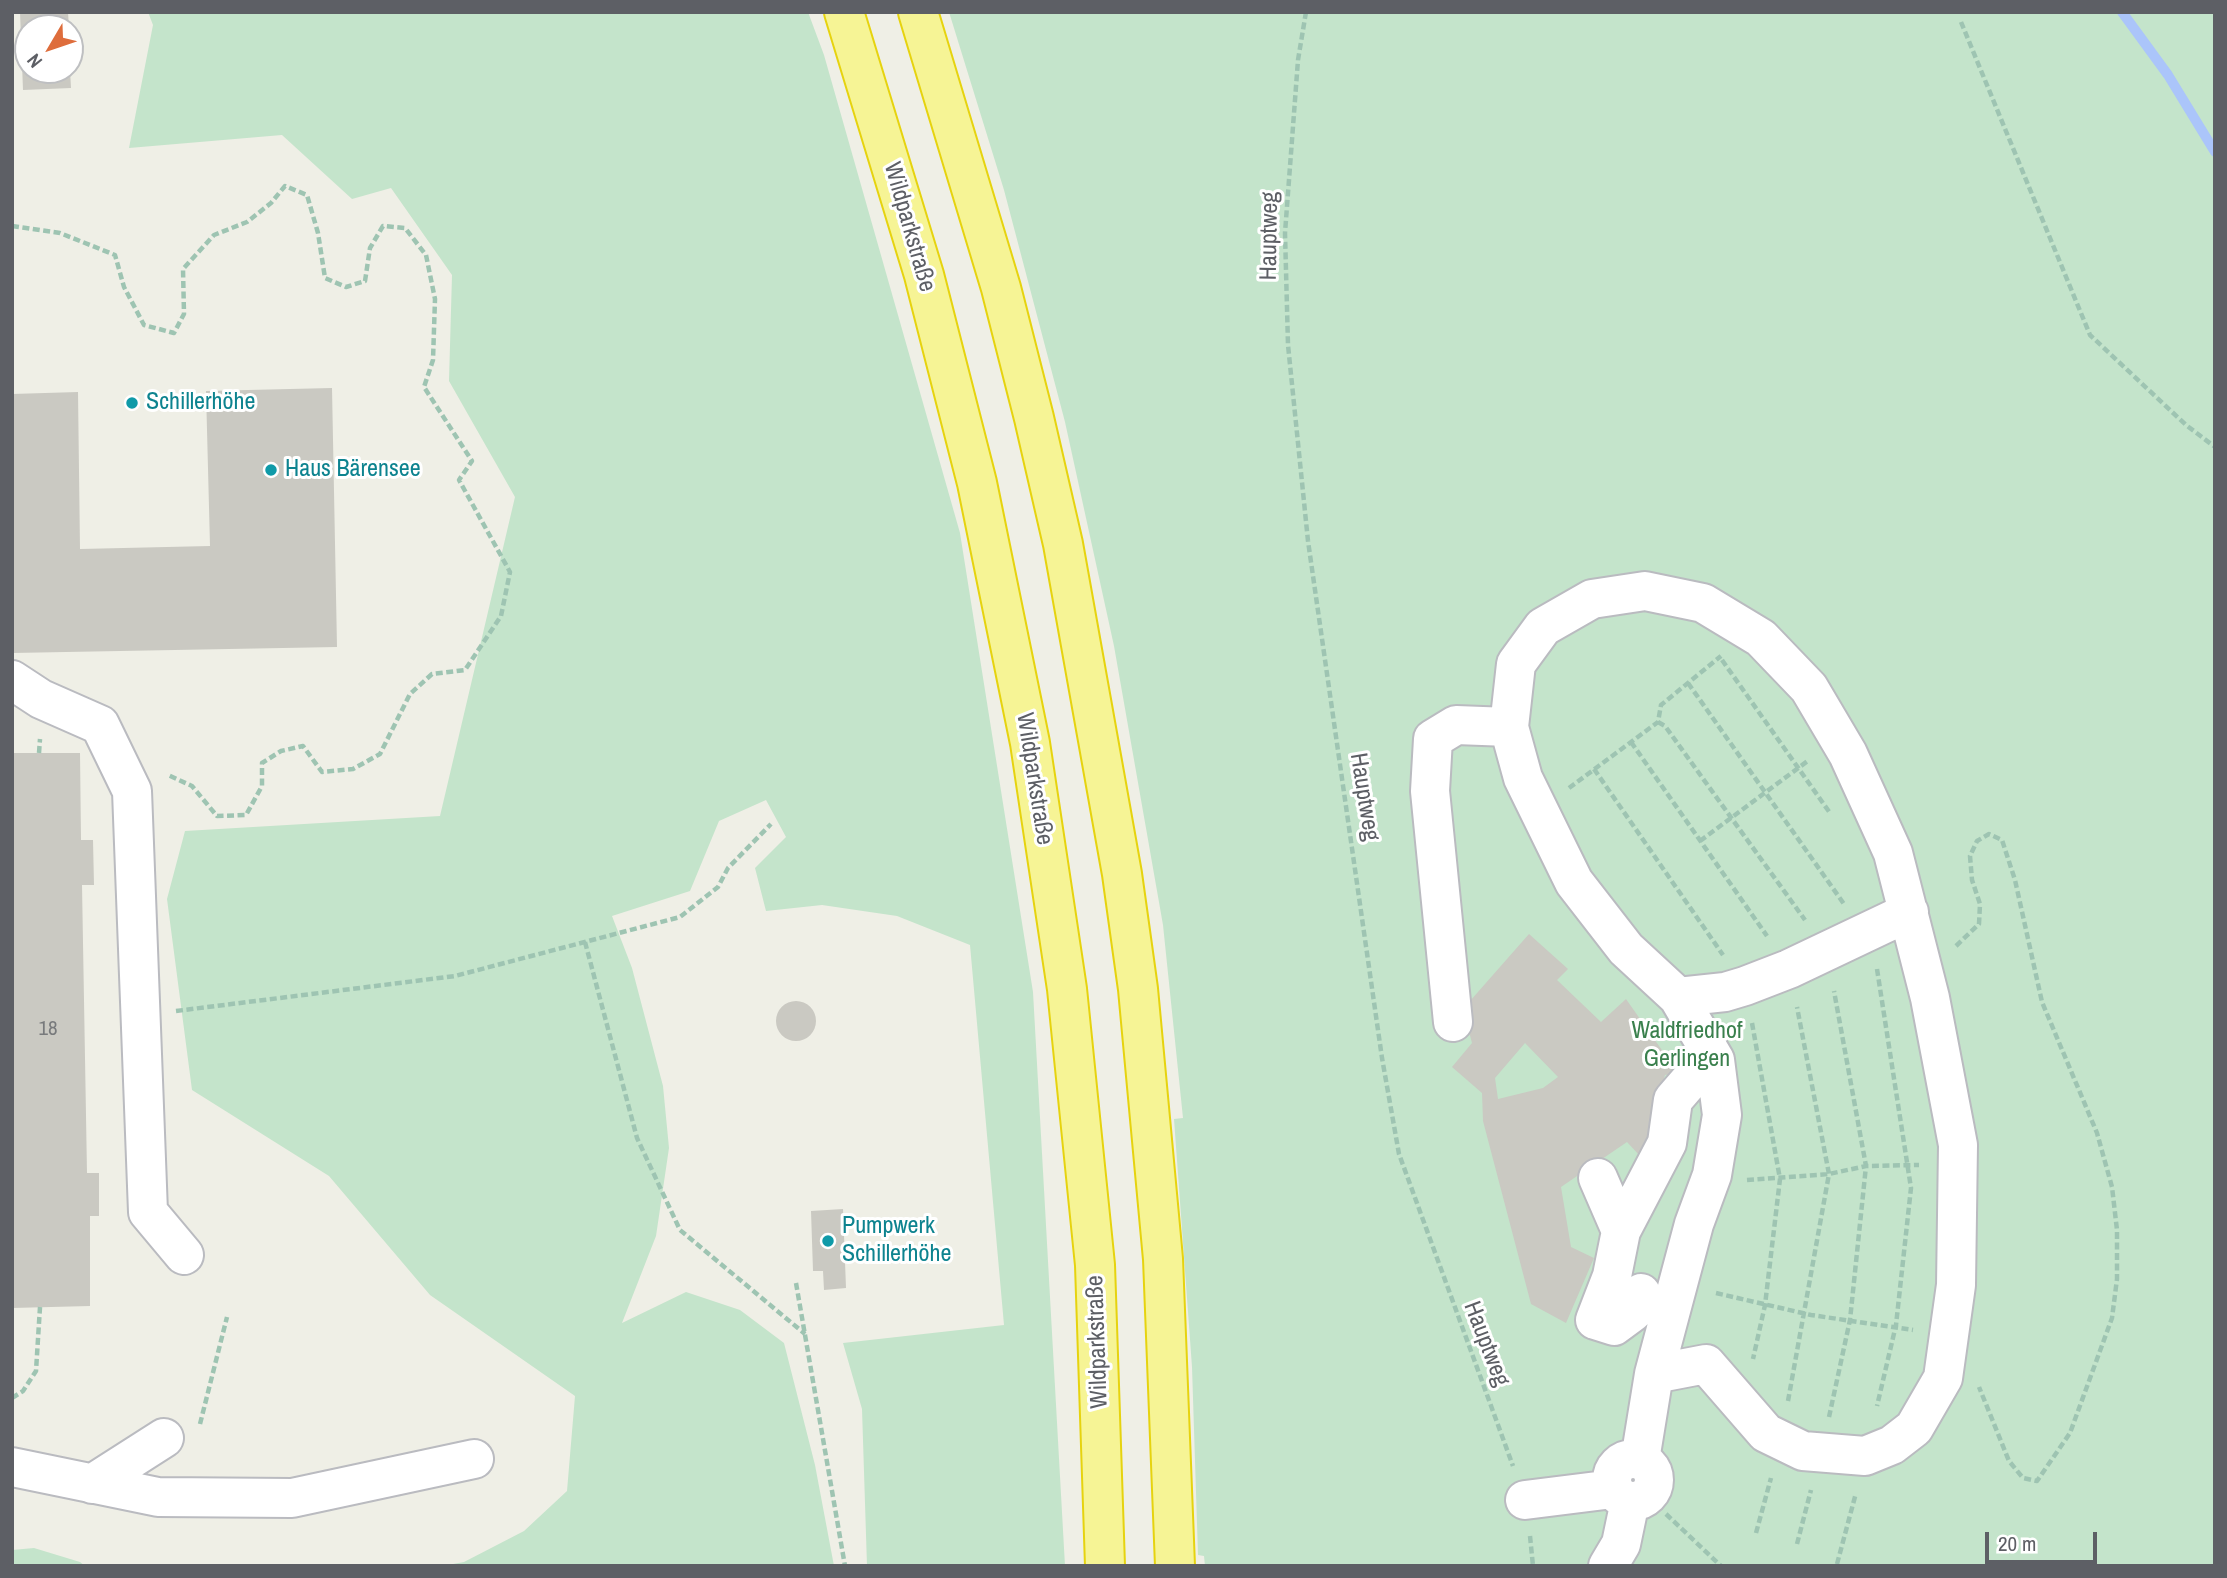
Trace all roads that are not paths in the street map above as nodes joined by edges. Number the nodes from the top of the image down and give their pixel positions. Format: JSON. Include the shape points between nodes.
{"nodes":[{"id":1,"x":844,"y":12,"type":"edge"},
{"id":2,"x":918,"y":12,"type":"edge"},
{"id":3,"x":12,"y":680,"type":"edge"},
{"id":4,"x":1508,"y":727,"type":"junction"},
{"id":5,"x":1909,"y":912,"type":"junction"},
{"id":6,"x":1735,"y":989,"type":"junction"},
{"id":7,"x":1678,"y":997,"type":"junction"},
{"id":8,"x":1453,"y":1022,"type":"dead end"},
{"id":9,"x":1710,"y":1051,"type":"junction"},
{"id":10,"x":1598,"y":1178,"type":"dead end"},
{"id":11,"x":1621,"y":1231,"type":"junction"},
{"id":12,"x":184,"y":1255,"type":"dead end"},
{"id":13,"x":1650,"y":1291,"type":"junction"},
{"id":14,"x":1706,"y":1364,"type":"junction"},
{"id":15,"x":1654,"y":1374,"type":"junction"},
{"id":16,"x":180,"y":1438,"type":"road end"},
{"id":17,"x":474,"y":1459,"type":"dead end"},
{"id":18,"x":12,"y":1467,"type":"edge"},
{"id":19,"x":92,"y":1484,"type":"junction"},
{"id":20,"x":1629,"y":1496,"type":"junction"},
{"id":21,"x":1525,"y":1500,"type":"road end"},
{"id":22,"x":1105,"y":1566,"type":"edge"},
{"id":23,"x":1175,"y":1566,"type":"edge"},
{"id":24,"x":1608,"y":1566,"type":"edge"}],
"edges":[{"from":1,"to":22,"type":"highway","name":"Wildparkstraße","via":[[941,340],[977,483],[1030,743],[1067,989],[1095,1265]]},
{"from":2,"to":23,"type":"highway","via":[[1001,288],[1034,418],[1063,544],[1122,874],[1138,989],[1163,1259]]},
{"from":3,"to":12,"type":"lane","via":[[41,699],[100,725],[132,791],[148,1212]]},
{"from":4,"to":5,"type":"lane","via":[[1516,664],[1543,627],[1592,599],[1645,591],[1703,603],[1761,638],[1809,688],[1840,741],[1893,853]]},
{"from":4,"to":7,"type":"lane","via":[[1522,778],[1574,882],[1626,949]]},
{"from":4,"to":8,"type":"lane","via":[[1456,725],[1433,739],[1431,803]]},
{"from":5,"to":6,"type":"lane","via":[[1789,969]]},
{"from":5,"to":14,"type":"lane","via":[[1958,1145],[1956,1284],[1943,1378],[1914,1428],[1892,1445],[1865,1456],[1821,1454],[1803,1451],[1766,1433]]},
{"from":6,"to":7,"type":"lane"},
{"from":6,"to":9,"type":"lane"},
{"from":7,"to":9,"type":"lane"},
{"from":9,"to":11,"type":"lane","via":[[1673,1100],[1667,1143]]},
{"from":9,"to":13,"type":"lane","via":[[1723,1115],[1712,1175]]},
{"from":10,"to":11,"type":"lane"},
{"from":11,"to":13,"type":"lane"},
{"from":13,"to":14,"type":"lane"},
{"from":13,"to":15,"type":"lane"},
{"from":14,"to":15,"type":"lane"},
{"from":15,"to":20,"type":"lane","via":[[1640,1460],[1626,1460],[1615,1468],[1611,1482]]},
{"from":16,"to":19,"type":"lane"},
{"from":17,"to":19,"type":"lane","via":[[292,1499],[158,1497]]},
{"from":18,"to":19,"type":"lane"},
{"from":20,"to":21,"type":"lane"},
{"from":20,"to":24,"type":"lane","via":[[1621,1544]]}]}
